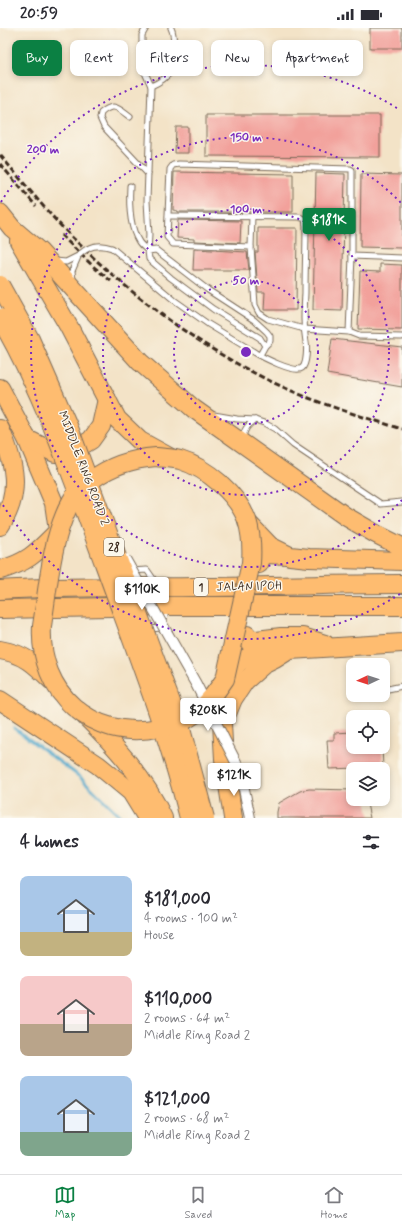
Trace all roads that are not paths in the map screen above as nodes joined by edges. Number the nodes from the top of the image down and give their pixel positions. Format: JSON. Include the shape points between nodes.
{"nodes":[{"id":1,"x":146,"y":28,"type":"edge"},
{"id":2,"x":171,"y":28,"type":"edge"},
{"id":3,"x":151,"y":86,"type":"junction"},
{"id":4,"x":130,"y":117,"type":"dead end"},
{"id":5,"x":148,"y":174,"type":"junction"},
{"id":6,"x":130,"y":186,"type":"dead end"},
{"id":7,"x":0,"y":213,"type":"edge"},
{"id":8,"x":168,"y":216,"type":"junction"},
{"id":9,"x":252,"y":216,"type":"junction"},
{"id":10,"x":12,"y":228,"type":"junction"},
{"id":11,"x":251,"y":247,"type":"junction"},
{"id":12,"x":39,"y":251,"type":"junction"},
{"id":13,"x":148,"y":251,"type":"junction"},
{"id":14,"x":78,"y":256,"type":"junction"},
{"id":15,"x":352,"y":256,"type":"junction"},
{"id":16,"x":402,"y":258,"type":"edge"},
{"id":17,"x":0,"y":285,"type":"edge"},
{"id":18,"x":80,"y":297,"type":"junction"},
{"id":19,"x":0,"y":318,"type":"edge"},
{"id":20,"x":304,"y":329,"type":"junction"},
{"id":21,"x":349,"y":332,"type":"junction"},
{"id":22,"x":402,"y":337,"type":"edge"},
{"id":23,"x":265,"y":346,"type":"junction"},
{"id":24,"x":260,"y":355,"type":"junction"},
{"id":25,"x":0,"y":388,"type":"edge"},
{"id":26,"x":107,"y":399,"type":"junction"},
{"id":27,"x":194,"y":409,"type":"junction"},
{"id":28,"x":255,"y":420,"type":"junction"},
{"id":29,"x":0,"y":429,"type":"edge"},
{"id":30,"x":27,"y":438,"type":"junction"},
{"id":31,"x":242,"y":444,"type":"junction"},
{"id":32,"x":171,"y":458,"type":"junction"},
{"id":33,"x":402,"y":502,"type":"edge"},
{"id":34,"x":247,"y":522,"type":"junction"},
{"id":35,"x":0,"y":526,"type":"edge"},
{"id":36,"x":106,"y":526,"type":"junction"},
{"id":37,"x":58,"y":532,"type":"junction"},
{"id":38,"x":402,"y":547,"type":"edge"},
{"id":39,"x":290,"y":556,"type":"junction"},
{"id":40,"x":402,"y":561,"type":"edge"},
{"id":41,"x":0,"y":570,"type":"edge"},
{"id":42,"x":118,"y":572,"type":"dead end"},
{"id":43,"x":402,"y":584,"type":"edge"},
{"id":44,"x":159,"y":587,"type":"junction"},
{"id":45,"x":0,"y":590,"type":"edge"},
{"id":46,"x":167,"y":606,"type":"junction"},
{"id":47,"x":402,"y":606,"type":"edge"},
{"id":48,"x":0,"y":609,"type":"edge"},
{"id":49,"x":121,"y":624,"type":"dead end"},
{"id":50,"x":141,"y":629,"type":"dead end"},
{"id":51,"x":134,"y":630,"type":"dead end"},
{"id":52,"x":402,"y":643,"type":"edge"},
{"id":53,"x":335,"y":647,"type":"junction"},
{"id":54,"x":0,"y":650,"type":"edge"},
{"id":55,"x":290,"y":650,"type":"junction"},
{"id":56,"x":52,"y":680,"type":"junction"},
{"id":57,"x":225,"y":680,"type":"junction"},
{"id":58,"x":402,"y":686,"type":"edge"},
{"id":59,"x":390,"y":689,"type":"edge"},
{"id":60,"x":0,"y":700,"type":"edge"},
{"id":61,"x":81,"y":713,"type":"junction"},
{"id":62,"x":222,"y":724,"type":"junction"},
{"id":63,"x":147,"y":818,"type":"edge"},
{"id":64,"x":163,"y":818,"type":"edge"},
{"id":65,"x":189,"y":818,"type":"edge"},
{"id":66,"x":205,"y":818,"type":"edge"},
{"id":67,"x":233,"y":818,"type":"edge"},
{"id":68,"x":250,"y":818,"type":"edge"}],
"edges":[{"from":1,"to":3,"type":"lane","via":[[142,35],[142,66]]},
{"from":2,"to":3,"type":"lane","via":[[174,54],[171,70],[162,81]]},
{"from":3,"to":5,"type":"lane"},
{"from":4,"to":5,"type":"lane","via":[[113,106],[101,113],[100,118],[104,127]]},
{"from":5,"to":13,"type":"lane"},
{"from":6,"to":13,"type":"lane","via":[[129,207],[136,236],[139,243]]},
{"from":7,"to":10,"type":"highway"},
{"from":8,"to":9,"type":"lane"},
{"from":8,"to":11,"type":"lane","via":[[167,237],[173,244]]},
{"from":8,"to":15,"type":"lane","via":[[170,169],[173,165],[350,169],[353,172]]},
{"from":9,"to":11,"type":"lane"},
{"from":9,"to":20,"type":"lane","via":[[304,219]]},
{"from":10,"to":12,"type":"highway"},
{"from":10,"to":26,"type":"highway","via":[[53,297]]},
{"from":11,"to":20,"type":"lane","via":[[255,305],[259,313],[268,319]]},
{"from":12,"to":14,"type":"lane","via":[[60,262]]},
{"from":12,"to":18,"type":"highway"},
{"from":13,"to":23,"type":"lane","via":[[149,260],[171,278],[213,309],[260,338]]},
{"from":13,"to":23,"type":"lane","via":[[156,250],[208,290],[254,320],[270,336],[270,341]]},
{"from":14,"to":18,"type":"lane","via":[[72,271]]},
{"from":14,"to":24,"type":"lane","bridge":true,"via":[[91,247],[105,245],[112,248],[174,300]]},
{"from":15,"to":16,"type":"lane"},
{"from":15,"to":21,"type":"lane"},
{"from":17,"to":36,"type":"highway","name":"MIDDLE RING ROAD 2","number":"28","bridge":true,"via":[[30,339],[70,428]]},
{"from":18,"to":27,"type":"highway","via":[[140,362]]},
{"from":19,"to":65,"type":"highway","name":"MIDDLE RING ROAD 2","number":"28","bridge":true,"via":[[28,370],[56,435],[166,734]]},
{"from":20,"to":21,"type":"lane"},
{"from":20,"to":24,"type":"lane","via":[[308,348],[302,369],[291,368]]},
{"from":21,"to":22,"type":"lane","via":[[359,336]]},
{"from":23,"to":24,"type":"lane"},
{"from":25,"to":30,"type":"highway"},
{"from":26,"to":30,"type":"highway","via":[[98,431],[91,440],[71,452],[56,453]]},
{"from":26,"to":32,"type":"highway","via":[[117,419],[128,431],[140,442]]},
{"from":27,"to":28,"type":"lane","via":[[221,416]]},
{"from":27,"to":31,"type":"highway"},
{"from":28,"to":31,"type":"lane","via":[[245,430]]},
{"from":28,"to":33,"type":"lane","via":[[275,429],[293,445],[381,504]]},
{"from":29,"to":35,"type":"highway","via":[[12,462],[14,487],[12,500]]},
{"from":30,"to":37,"type":"highway","via":[[54,503]]},
{"from":31,"to":38,"type":"highway","via":[[345,516]]},
{"from":32,"to":34,"type":"highway","bridge":true,"via":[[189,463],[216,478],[240,507]]},
{"from":32,"to":37,"type":"highway","bridge":true,"via":[[156,457],[129,461],[100,473],[81,487],[67,508]]},
{"from":34,"to":39,"type":"highway","via":[[270,546]]},
{"from":34,"to":57,"type":"highway","bridge":true,"via":[[252,552],[251,563]]},
{"from":36,"to":66,"type":"highway","name":"MIDDLE RING ROAD 2","number":"28","bridge":true,"via":[[181,728]]},
{"from":36,"to":68,"type":"street","bridge":true,"via":[[196,684],[240,770]]},
{"from":37,"to":41,"type":"highway","via":[[30,558]]},
{"from":37,"to":56,"type":"highway","bridge":true,"via":[[41,639]]},
{"from":39,"to":40,"type":"highway"},
{"from":39,"to":53,"type":"highway","via":[[262,556],[246,638],[248,641],[303,636]]},
{"from":42,"to":44,"type":"lane","via":[[147,570]]},
{"from":43,"to":44,"type":"highway","name":"JALAN IPOH","number":"1"},
{"from":44,"to":45,"type":"highway","name":"JALAN IPOH","number":"1","via":[[107,580]]},
{"from":46,"to":47,"type":"highway","name":"JALAN IPOH","number":"1"},
{"from":46,"to":48,"type":"highway","name":"JALAN IPOH","number":"1","via":[[109,611]]},
{"from":46,"to":50,"type":"lane","via":[[163,628]]},
{"from":49,"to":51,"type":"lane","via":[[126,630]]},
{"from":52,"to":53,"type":"highway"},
{"from":53,"to":55,"type":"highway"},
{"from":54,"to":56,"type":"highway","via":[[29,660]]},
{"from":55,"to":57,"type":"highway","via":[[272,648],[252,655],[239,662]]},
{"from":55,"to":62,"type":"highway","via":[[263,665],[245,681],[233,699]]},
{"from":56,"to":61,"type":"highway","bridge":true,"via":[[65,699]]},
{"from":57,"to":61,"type":"highway","bridge":true,"via":[[194,715],[166,727],[136,731],[118,729],[100,724]]},
{"from":57,"to":62,"type":"highway"},
{"from":58,"to":59,"type":"lane"},
{"from":60,"to":63,"type":"highway","via":[[98,765],[130,792]]},
{"from":61,"to":64,"type":"highway","via":[[111,742],[151,795]]},
{"from":62,"to":67,"type":"highway","via":[[224,759]]}]}
